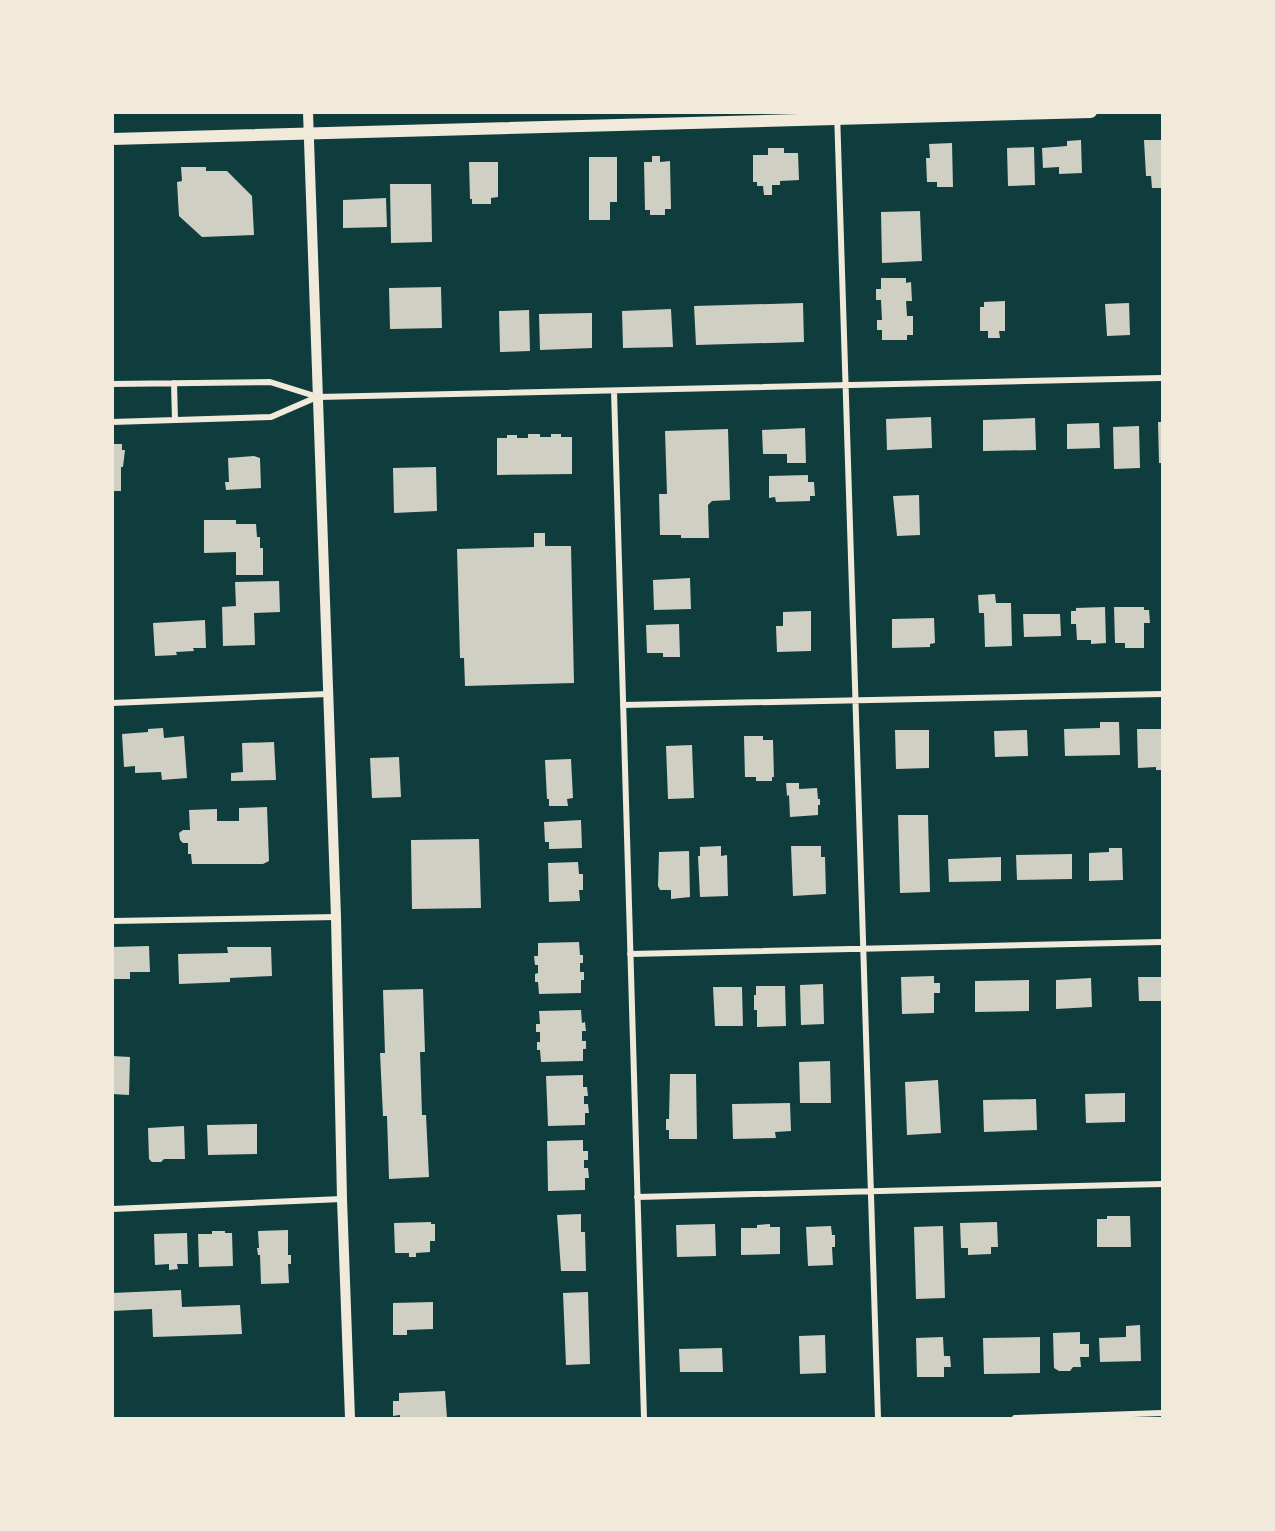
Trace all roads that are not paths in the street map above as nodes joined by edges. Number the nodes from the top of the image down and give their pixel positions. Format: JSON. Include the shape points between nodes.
{"nodes":[{"id":1,"x":308,"y":112,"type":"edge"},
{"id":2,"x":1091,"y":112,"type":"edge"},
{"id":3,"x":837,"y":116,"type":"edge"},
{"id":4,"x":309,"y":134,"type":"junction"},
{"id":5,"x":112,"y":139,"type":"edge"},
{"id":6,"x":1162,"y":378,"type":"edge"},
{"id":7,"x":174,"y":383,"type":"junction"},
{"id":8,"x":112,"y":384,"type":"edge"},
{"id":9,"x":845,"y":385,"type":"junction"},
{"id":10,"x":614,"y":391,"type":"junction"},
{"id":11,"x":318,"y":397,"type":"junction"},
{"id":12,"x":175,"y":420,"type":"junction"},
{"id":13,"x":112,"y":422,"type":"edge"},
{"id":14,"x":328,"y":694,"type":"junction"},
{"id":15,"x":1162,"y":694,"type":"edge"},
{"id":16,"x":855,"y":700,"type":"junction"},
{"id":17,"x":112,"y":703,"type":"edge"},
{"id":18,"x":623,"y":705,"type":"junction"},
{"id":19,"x":336,"y":917,"type":"junction"},
{"id":20,"x":112,"y":921,"type":"edge"},
{"id":21,"x":1162,"y":942,"type":"edge"},
{"id":22,"x":863,"y":949,"type":"junction"},
{"id":23,"x":630,"y":954,"type":"junction"},
{"id":24,"x":1162,"y":1184,"type":"edge"},
{"id":25,"x":871,"y":1191,"type":"junction"},
{"id":26,"x":637,"y":1197,"type":"junction"},
{"id":27,"x":342,"y":1199,"type":"junction"},
{"id":28,"x":112,"y":1209,"type":"edge"},
{"id":29,"x":1162,"y":1413,"type":"edge"},
{"id":30,"x":350,"y":1419,"type":"edge"},
{"id":31,"x":644,"y":1419,"type":"edge"},
{"id":32,"x":878,"y":1419,"type":"edge"},
{"id":33,"x":1015,"y":1419,"type":"edge"}],
"edges":[{"from":1,"to":4,"type":"street"},
{"from":2,"to":3,"type":"main road"},
{"from":3,"to":4,"type":"main road"},
{"from":3,"to":9,"type":"street"},
{"from":4,"to":5,"type":"main road"},
{"from":4,"to":11,"type":"street"},
{"from":6,"to":9,"type":"street"},
{"from":7,"to":8,"type":"street"},
{"from":7,"to":11,"type":"street","via":[[270,382]]},
{"from":7,"to":12,"type":"street"},
{"from":9,"to":10,"type":"street"},
{"from":9,"to":16,"type":"street"},
{"from":10,"to":11,"type":"street"},
{"from":10,"to":18,"type":"street"},
{"from":11,"to":12,"type":"street","via":[[271,417]]},
{"from":11,"to":14,"type":"street"},
{"from":12,"to":13,"type":"street"},
{"from":14,"to":17,"type":"street"},
{"from":14,"to":19,"type":"street"},
{"from":15,"to":16,"type":"street"},
{"from":16,"to":18,"type":"street"},
{"from":16,"to":22,"type":"street"},
{"from":18,"to":23,"type":"street"},
{"from":19,"to":20,"type":"street"},
{"from":19,"to":27,"type":"street"},
{"from":21,"to":22,"type":"street"},
{"from":22,"to":23,"type":"street"},
{"from":22,"to":25,"type":"street"},
{"from":23,"to":26,"type":"street"},
{"from":24,"to":25,"type":"street"},
{"from":25,"to":26,"type":"street"},
{"from":25,"to":32,"type":"street"},
{"from":26,"to":31,"type":"street"},
{"from":27,"to":28,"type":"street"},
{"from":27,"to":30,"type":"street"},
{"from":29,"to":33,"type":"street"}]}
